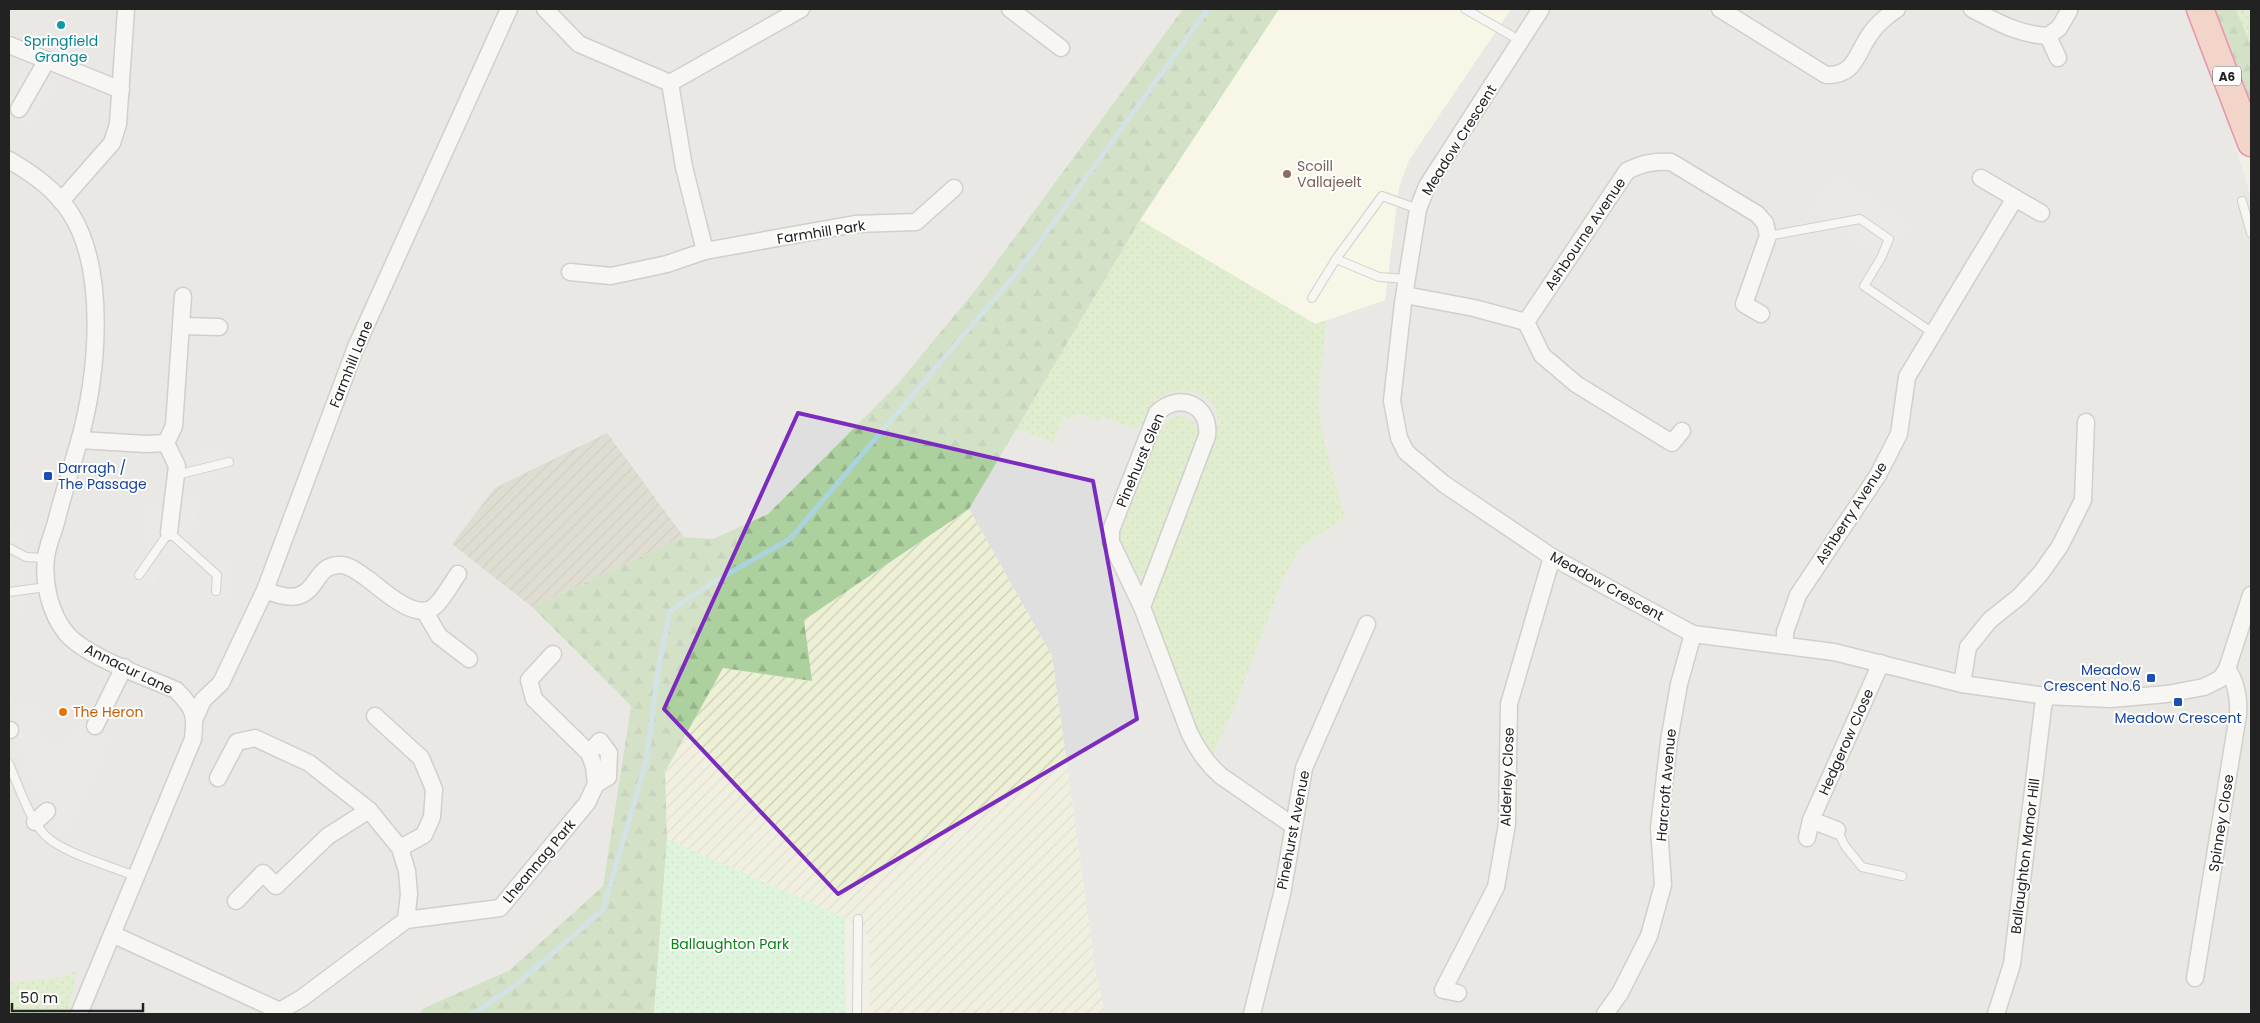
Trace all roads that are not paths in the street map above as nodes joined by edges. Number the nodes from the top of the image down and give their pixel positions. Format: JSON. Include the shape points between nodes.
{"nodes":[{"id":1,"x":126,"y":9,"type":"edge"},
{"id":2,"x":509,"y":9,"type":"edge"},
{"id":3,"x":545,"y":9,"type":"edge"},
{"id":4,"x":801,"y":9,"type":"edge"},
{"id":5,"x":1010,"y":9,"type":"edge"},
{"id":6,"x":1465,"y":9,"type":"edge"},
{"id":7,"x":1541,"y":9,"type":"edge"},
{"id":8,"x":1720,"y":9,"type":"edge"},
{"id":9,"x":1897,"y":9,"type":"edge"},
{"id":10,"x":1972,"y":9,"type":"edge"},
{"id":11,"x":2200,"y":9,"type":"edge"},
{"id":12,"x":2069,"y":11,"type":"dead end"},
{"id":13,"x":2048,"y":36,"type":"junction"},
{"id":14,"x":1521,"y":41,"type":"junction"},
{"id":15,"x":9,"y":45,"type":"edge"},
{"id":16,"x":1061,"y":48,"type":"dead end"},
{"id":17,"x":2058,"y":58,"type":"dead end"},
{"id":18,"x":47,"y":60,"type":"junction"},
{"id":19,"x":670,"y":83,"type":"junction"},
{"id":20,"x":121,"y":90,"type":"junction"},
{"id":21,"x":19,"y":109,"type":"dead end"},
{"id":22,"x":2251,"y":143,"type":"edge"},
{"id":23,"x":9,"y":160,"type":"edge"},
{"id":24,"x":1981,"y":178,"type":"dead end"},
{"id":25,"x":954,"y":188,"type":"dead end"},
{"id":26,"x":2015,"y":198,"type":"junction"},
{"id":27,"x":61,"y":201,"type":"junction"},
{"id":28,"x":2242,"y":201,"type":"dead end"},
{"id":29,"x":1418,"y":209,"type":"junction"},
{"id":30,"x":2041,"y":213,"type":"dead end"},
{"id":31,"x":2251,"y":233,"type":"edge"},
{"id":32,"x":1768,"y":236,"type":"junction"},
{"id":33,"x":706,"y":251,"type":"junction"},
{"id":34,"x":1336,"y":258,"type":"junction"},
{"id":35,"x":570,"y":272,"type":"dead end"},
{"id":36,"x":1406,"y":287,"type":"junction"},
{"id":37,"x":183,"y":296,"type":"dead end"},
{"id":38,"x":1312,"y":298,"type":"dead end"},
{"id":39,"x":1760,"y":314,"type":"dead end"},
{"id":40,"x":1526,"y":322,"type":"junction"},
{"id":41,"x":182,"y":326,"type":"junction"},
{"id":42,"x":219,"y":327,"type":"dead end"},
{"id":43,"x":1933,"y":333,"type":"junction"},
{"id":44,"x":2086,"y":422,"type":"dead end"},
{"id":45,"x":1682,"y":431,"type":"dead end"},
{"id":46,"x":80,"y":440,"type":"junction"},
{"id":47,"x":166,"y":443,"type":"junction"},
{"id":48,"x":229,"y":462,"type":"dead end"},
{"id":49,"x":176,"y":475,"type":"junction"},
{"id":50,"x":169,"y":532,"type":"junction"},
{"id":51,"x":9,"y":548,"type":"edge"},
{"id":52,"x":1552,"y":557,"type":"junction"},
{"id":53,"x":46,"y":558,"type":"junction"},
{"id":54,"x":458,"y":574,"type":"dead end"},
{"id":55,"x":139,"y":575,"type":"dead end"},
{"id":56,"x":46,"y":587,"type":"junction"},
{"id":57,"x":265,"y":590,"type":"junction"},
{"id":58,"x":216,"y":591,"type":"dead end"},
{"id":59,"x":9,"y":592,"type":"edge"},
{"id":60,"x":2251,"y":595,"type":"edge"},
{"id":61,"x":1142,"y":607,"type":"junction"},
{"id":62,"x":426,"y":612,"type":"junction"},
{"id":63,"x":1367,"y":624,"type":"dead end"},
{"id":64,"x":1692,"y":634,"type":"junction"},
{"id":65,"x":1785,"y":644,"type":"junction"},
{"id":66,"x":553,"y":654,"type":"dead end"},
{"id":67,"x":469,"y":659,"type":"dead end"},
{"id":68,"x":1881,"y":664,"type":"junction"},
{"id":69,"x":124,"y":667,"type":"junction"},
{"id":70,"x":2227,"y":669,"type":"junction"},
{"id":71,"x":1962,"y":684,"type":"junction"},
{"id":72,"x":2046,"y":696,"type":"junction"},
{"id":73,"x":375,"y":716,"type":"dead end"},
{"id":74,"x":195,"y":718,"type":"junction"},
{"id":75,"x":95,"y":726,"type":"dead end"},
{"id":76,"x":9,"y":764,"type":"edge"},
{"id":77,"x":218,"y":778,"type":"dead end"},
{"id":78,"x":369,"y":810,"type":"junction"},
{"id":79,"x":1811,"y":820,"type":"junction"},
{"id":80,"x":1292,"y":824,"type":"junction"},
{"id":81,"x":1837,"y":830,"type":"joint"},
{"id":82,"x":1807,"y":838,"type":"dead end"},
{"id":83,"x":400,"y":848,"type":"junction"},
{"id":84,"x":136,"y":876,"type":"junction"},
{"id":85,"x":1902,"y":876,"type":"dead end"},
{"id":86,"x":236,"y":901,"type":"dead end"},
{"id":87,"x":858,"y":919,"type":"dead end"},
{"id":88,"x":406,"y":920,"type":"junction"},
{"id":89,"x":112,"y":934,"type":"junction"},
{"id":90,"x":2195,"y":978,"type":"dead end"},
{"id":91,"x":1443,"y":990,"type":"dead end"},
{"id":92,"x":278,"y":1012,"type":"edge"},
{"id":93,"x":79,"y":1014,"type":"edge"},
{"id":94,"x":857,"y":1014,"type":"edge"},
{"id":95,"x":1252,"y":1014,"type":"edge"},
{"id":96,"x":1605,"y":1014,"type":"edge"},
{"id":97,"x":1996,"y":1014,"type":"edge"}],
"edges":[{"from":1,"to":20,"type":"street"},
{"from":2,"to":57,"type":"street","name":"Farmhill Lane","via":[[356,347]]},
{"from":3,"to":19,"type":"street","via":[[579,44]]},
{"from":4,"to":19,"type":"street"},
{"from":5,"to":16,"type":"street"},
{"from":6,"to":14,"type":"lane"},
{"from":7,"to":14,"type":"street","name":"Meadow Crescent"},
{"from":8,"to":9,"type":"street","via":[[1826,75],[1839,75],[1852,67],[1872,32]]},
{"from":10,"to":13,"type":"street","via":[[2027,35]]},
{"from":11,"to":22,"type":"highway","number":"A6"},
{"from":12,"to":13,"type":"street","via":[[2058,28]]},
{"from":13,"to":17,"type":"street"},
{"from":14,"to":29,"type":"street","name":"Meadow Crescent","via":[[1427,186]]},
{"from":15,"to":18,"type":"street"},
{"from":18,"to":20,"type":"street"},
{"from":18,"to":21,"type":"street"},
{"from":19,"to":33,"type":"street","via":[[684,167]]},
{"from":20,"to":27,"type":"street","via":[[118,124],[112,143]]},
{"from":23,"to":27,"type":"street","name":"Annacur Lane","via":[[33,174]]},
{"from":24,"to":26,"type":"street"},
{"from":25,"to":33,"type":"street","name":"Farmhill Park","via":[[916,222],[854,224]]},
{"from":26,"to":30,"type":"street"},
{"from":26,"to":43,"type":"street","name":"Ashberry Avenue"},
{"from":27,"to":46,"type":"street","name":"Annacur Lane","via":[[80,231],[94,290],[92,366]]},
{"from":28,"to":31,"type":"lane"},
{"from":29,"to":34,"type":"lane","via":[[1382,196]]},
{"from":29,"to":36,"type":"street","name":"Meadow Crescent"},
{"from":32,"to":39,"type":"street","via":[[1738,301]]},
{"from":32,"to":40,"type":"street","name":"Ashbourne Avenue","via":[[1765,223],[1756,214],[1671,162],[1641,164],[1627,171]]},
{"from":32,"to":43,"type":"lane","via":[[1860,219],[1889,239],[1864,286]]},
{"from":33,"to":35,"type":"street","name":"Farmhill Park","via":[[667,264],[611,276]]},
{"from":34,"to":36,"type":"lane"},
{"from":34,"to":38,"type":"lane"},
{"from":36,"to":40,"type":"street"},
{"from":36,"to":52,"type":"street","name":"Meadow Crescent","via":[[1392,401],[1399,438],[1406,452],[1444,484]]},
{"from":37,"to":41,"type":"street"},
{"from":40,"to":45,"type":"street","via":[[1542,355],[1576,384],[1672,443]]},
{"from":41,"to":42,"type":"street"},
{"from":41,"to":47,"type":"street","via":[[174,426]]},
{"from":43,"to":65,"type":"street","name":"Ashberry Avenue","via":[[1907,376],[1898,434],[1878,475],[1798,595],[1785,632]]},
{"from":44,"to":71,"type":"street","via":[[2083,500],[2060,546],[2041,573],[2020,596],[1990,620],[1968,647]]},
{"from":46,"to":47,"type":"street"},
{"from":46,"to":53,"type":"street","name":"Annacur Lane"},
{"from":47,"to":49,"type":"street","via":[[177,466]]},
{"from":48,"to":49,"type":"lane"},
{"from":49,"to":50,"type":"street"},
{"from":50,"to":55,"type":"lane"},
{"from":50,"to":58,"type":"lane","via":[[216,575]]},
{"from":51,"to":53,"type":"lane","via":[[26,557]]},
{"from":52,"to":64,"type":"street","name":"Meadow Crescent"},
{"from":52,"to":91,"type":"street","name":"Alderley Close","via":[[1509,704],[1507,824],[1496,887]]},
{"from":53,"to":56,"type":"street","name":"Annacur Lane"},
{"from":54,"to":62,"type":"street","via":[[436,606]]},
{"from":56,"to":59,"type":"lane"},
{"from":56,"to":69,"type":"street","name":"Annacur Lane","via":[[53,612],[66,633],[84,649]]},
{"from":57,"to":62,"type":"street","via":[[280,597],[302,596],[328,568],[340,565],[351,567],[414,610]]},
{"from":57,"to":74,"type":"street","name":"Farmhill Lane","via":[[221,683],[203,700]]},
{"from":60,"to":70,"type":"street"},
{"from":61,"to":61,"type":"street","name":"Pinehurst Glen","via":[[1207,436],[1204,416],[1191,404],[1168,404],[1157,413],[1111,530],[1111,542]]},
{"from":61,"to":80,"type":"street","name":"Pinehurst Glen","via":[[1189,732],[1206,761],[1221,776]]},
{"from":62,"to":67,"type":"street","via":[[434,631]]},
{"from":63,"to":80,"type":"street","name":"Pinehurst Avenue","via":[[1310,753]]},
{"from":64,"to":65,"type":"street","name":"Meadow Crescent"},
{"from":64,"to":96,"type":"street","name":"Harcroft Avenue","via":[[1669,741],[1659,828],[1662,885],[1649,936],[1620,993]]},
{"from":65,"to":68,"type":"street","name":"Meadow Crescent"},
{"from":66,"to":88,"type":"street","name":"Lheannag Park","via":[[529,680],[534,699],[589,753],[596,784],[587,803],[500,908]]},
{"from":68,"to":71,"type":"street","name":"Meadow Crescent"},
{"from":68,"to":79,"type":"street","name":"Hedgerow Close"},
{"from":69,"to":74,"type":"street","name":"Annacur Lane","via":[[176,690],[187,701]]},
{"from":69,"to":75,"type":"street"},
{"from":70,"to":72,"type":"street","name":"Meadow Crescent","via":[[2220,679],[2204,687],[2167,694],[2111,699]]},
{"from":70,"to":90,"type":"street","name":"Spinney Close","via":[[2233,678],[2239,702],[2238,715]]},
{"from":71,"to":72,"type":"street","name":"Meadow Crescent"},
{"from":72,"to":97,"type":"street","name":"Ballaughton Manor Hill","via":[[2012,964]]},
{"from":73,"to":83,"type":"street","via":[[421,758],[434,789],[432,817],[424,835]]},
{"from":74,"to":84,"type":"street","via":[[193,739]]},
{"from":76,"to":84,"type":"lane","via":[[41,816],[44,834],[62,847]]},
{"from":77,"to":78,"type":"street","via":[[237,742],[254,738],[309,763]]},
{"from":78,"to":83,"type":"street"},
{"from":78,"to":86,"type":"street","via":[[328,836],[276,886],[263,873]]},
{"from":79,"to":81,"type":"street"},
{"from":79,"to":82,"type":"street","name":"Hedgerow Close"},
{"from":80,"to":95,"type":"street","name":"Pinehurst Avenue","via":[[1282,894]]},
{"from":81,"to":85,"type":"lane","via":[[1862,867]]},
{"from":83,"to":88,"type":"street","via":[[407,872]]},
{"from":84,"to":89,"type":"street"},
{"from":87,"to":94,"type":"lane"},
{"from":88,"to":92,"type":"street","name":"Lheannag Park","via":[[302,998]]},
{"from":89,"to":92,"type":"street","name":"Lheannag Park"},
{"from":89,"to":93,"type":"street"}]}
